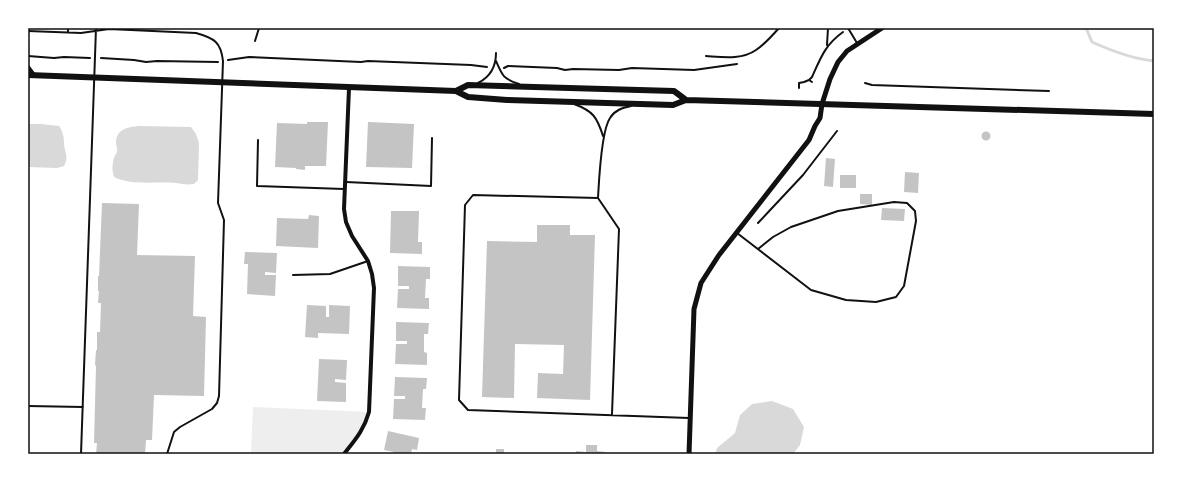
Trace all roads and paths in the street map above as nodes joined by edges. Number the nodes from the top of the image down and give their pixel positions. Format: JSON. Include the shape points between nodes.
{"nodes":[{"id":1,"x":68,"y":28,"type":"edge"},
{"id":2,"x":154,"y":28,"type":"edge"},
{"id":3,"x":161,"y":28,"type":"edge"},
{"id":4,"x":259,"y":28,"type":"edge"},
{"id":5,"x":779,"y":28,"type":"edge"},
{"id":6,"x":828,"y":28,"type":"edge"},
{"id":7,"x":848,"y":28,"type":"edge"},
{"id":8,"x":882,"y":28,"type":"edge"},
{"id":9,"x":96,"y":30,"type":"edge"},
{"id":10,"x":28,"y":31,"type":"edge"},
{"id":11,"x":154,"y":31,"type":"junction"},
{"id":12,"x":68,"y":32,"type":"junction"},
{"id":13,"x":160,"y":32,"type":"junction"},
{"id":14,"x":843,"y":32,"type":"dead end"},
{"id":15,"x":255,"y":42,"type":"dead end"},
{"id":16,"x":857,"y":43,"type":"junction"},
{"id":17,"x":827,"y":46,"type":"junction"},
{"id":18,"x":496,"y":53,"type":"dead end"},
{"id":19,"x":28,"y":56,"type":"edge"},
{"id":20,"x":706,"y":56,"type":"dead end"},
{"id":21,"x":95,"y":58,"type":"junction"},
{"id":22,"x":223,"y":61,"type":"junction"},
{"id":23,"x":496,"y":61,"type":"junction"},
{"id":24,"x":737,"y":64,"type":"dead end"},
{"id":25,"x":28,"y":67,"type":"edge"},
{"id":26,"x":488,"y":68,"type":"dead end"},
{"id":27,"x":503,"y":68,"type":"dead end"},
{"id":28,"x":31,"y":76,"type":"edge"},
{"id":29,"x":93,"y":78,"type":"junction"},
{"id":30,"x":809,"y":80,"type":"junction"},
{"id":31,"x":222,"y":81,"type":"junction"},
{"id":32,"x":812,"y":82,"type":"dead end"},
{"id":33,"x":865,"y":83,"type":"dead end"},
{"id":34,"x":474,"y":86,"type":"junction"},
{"id":35,"x":529,"y":87,"type":"junction"},
{"id":36,"x":349,"y":88,"type":"junction"},
{"id":37,"x":799,"y":88,"type":"dead end"},
{"id":38,"x":456,"y":91,"type":"junction"},
{"id":39,"x":1049,"y":91,"type":"dead end"},
{"id":40,"x":686,"y":100,"type":"junction"},
{"id":41,"x":566,"y":101,"type":"junction"},
{"id":42,"x":641,"y":104,"type":"junction"},
{"id":43,"x":822,"y":104,"type":"junction"},
{"id":44,"x":1154,"y":114,"type":"edge"},
{"id":45,"x":837,"y":131,"type":"dead end"},
{"id":46,"x":604,"y":137,"type":"junction"},
{"id":47,"x":432,"y":138,"type":"dead end"},
{"id":48,"x":258,"y":140,"type":"dead end"},
{"id":49,"x":345,"y":182,"type":"junction"},
{"id":50,"x":345,"y":189,"type":"junction"},
{"id":51,"x":598,"y":198,"type":"junction"},
{"id":52,"x":758,"y":223,"type":"dead end"},
{"id":53,"x":736,"y":233,"type":"junction"},
{"id":54,"x":758,"y":249,"type":"junction"},
{"id":55,"x":368,"y":261,"type":"junction"},
{"id":56,"x":293,"y":275,"type":"dead end"},
{"id":57,"x":28,"y":406,"type":"edge"},
{"id":58,"x":83,"y":407,"type":"junction"},
{"id":59,"x":612,"y":415,"type":"junction"},
{"id":60,"x":690,"y":418,"type":"junction"},
{"id":61,"x":81,"y":454,"type":"edge"},
{"id":62,"x":167,"y":454,"type":"edge"},
{"id":63,"x":344,"y":454,"type":"edge"},
{"id":64,"x":689,"y":454,"type":"edge"}],
"edges":[{"from":1,"to":12,"type":"lane"},
{"from":2,"to":11,"type":"lane"},
{"from":3,"to":13,"type":"lane"},
{"from":4,"to":15,"type":"lane"},
{"from":5,"to":20,"type":"lane","via":[[763,45],[743,56]]},
{"from":6,"to":17,"type":"path"},
{"from":7,"to":16,"type":"lane"},
{"from":8,"to":16,"type":"street"},
{"from":9,"to":11,"type":"lane"},
{"from":9,"to":12,"type":"lane"},
{"from":9,"to":21,"type":"lane"},
{"from":10,"to":12,"type":"lane"},
{"from":11,"to":13,"type":"lane"},
{"from":13,"to":22,"type":"lane","via":[[196,33],[206,36],[216,41],[222,50]]},
{"from":14,"to":17,"type":"path"},
{"from":16,"to":43,"type":"street","via":[[838,62]]},
{"from":17,"to":30,"type":"path"},
{"from":18,"to":23,"type":"lane"},
{"from":19,"to":21,"type":"path"},
{"from":21,"to":22,"type":"path","via":[[146,62]]},
{"from":21,"to":29,"type":"lane"},
{"from":22,"to":26,"type":"path","via":[[249,57],[471,64]]},
{"from":22,"to":31,"type":"lane"},
{"from":23,"to":34,"type":"lane","via":[[487,77]]},
{"from":23,"to":35,"type":"lane","via":[[508,81]]},
{"from":24,"to":27,"type":"path","via":[[694,70],[565,70],[508,66]]},
{"from":25,"to":28,"type":"street"},
{"from":28,"to":29,"type":"main road"},
{"from":29,"to":31,"type":"main road"},
{"from":29,"to":58,"type":"lane"},
{"from":30,"to":32,"type":"path"},
{"from":30,"to":37,"type":"path","via":[[799,83]]},
{"from":31,"to":36,"type":"main road"},
{"from":31,"to":62,"type":"lane","via":[[218,203],[224,220],[219,396],[212,409],[174,432]]},
{"from":33,"to":39,"type":"path"},
{"from":34,"to":35,"type":"main road"},
{"from":34,"to":38,"type":"main road","via":[[468,85]]},
{"from":35,"to":40,"type":"main road","via":[[674,91]]},
{"from":36,"to":38,"type":"main road"},
{"from":36,"to":49,"type":"street"},
{"from":38,"to":41,"type":"main road","via":[[468,98]]},
{"from":40,"to":42,"type":"main road","via":[[673,105]]},
{"from":40,"to":43,"type":"main road"},
{"from":41,"to":42,"type":"main road"},
{"from":41,"to":46,"type":"lane","via":[[592,113]]},
{"from":42,"to":46,"type":"lane","via":[[621,108],[616,112],[610,118]]},
{"from":43,"to":44,"type":"main road"},
{"from":43,"to":53,"type":"street","via":[[820,118],[809,140]]},
{"from":45,"to":52,"type":"path","via":[[803,175]]},
{"from":46,"to":51,"type":"lane"},
{"from":47,"to":49,"type":"lane","via":[[431,186]]},
{"from":48,"to":50,"type":"lane","via":[[257,186]]},
{"from":49,"to":50,"type":"street"},
{"from":50,"to":55,"type":"street","via":[[346,222]]},
{"from":51,"to":59,"type":"lane","via":[[619,229]]},
{"from":51,"to":59,"type":"lane","via":[[473,195],[465,205],[459,400],[468,410]]},
{"from":53,"to":54,"type":"lane"},
{"from":53,"to":60,"type":"street","via":[[701,283],[694,309]]},
{"from":54,"to":54,"type":"lane","via":[[811,290],[846,300],[876,302],[896,297],[904,286],[916,211],[907,204],[894,202],[838,211],[773,236]]},
{"from":55,"to":56,"type":"lane","via":[[330,274]]},
{"from":55,"to":63,"type":"street","via":[[374,288],[369,412],[361,432]]},
{"from":57,"to":58,"type":"lane"},
{"from":58,"to":61,"type":"lane"},
{"from":59,"to":60,"type":"lane"},
{"from":60,"to":64,"type":"street"}]}
